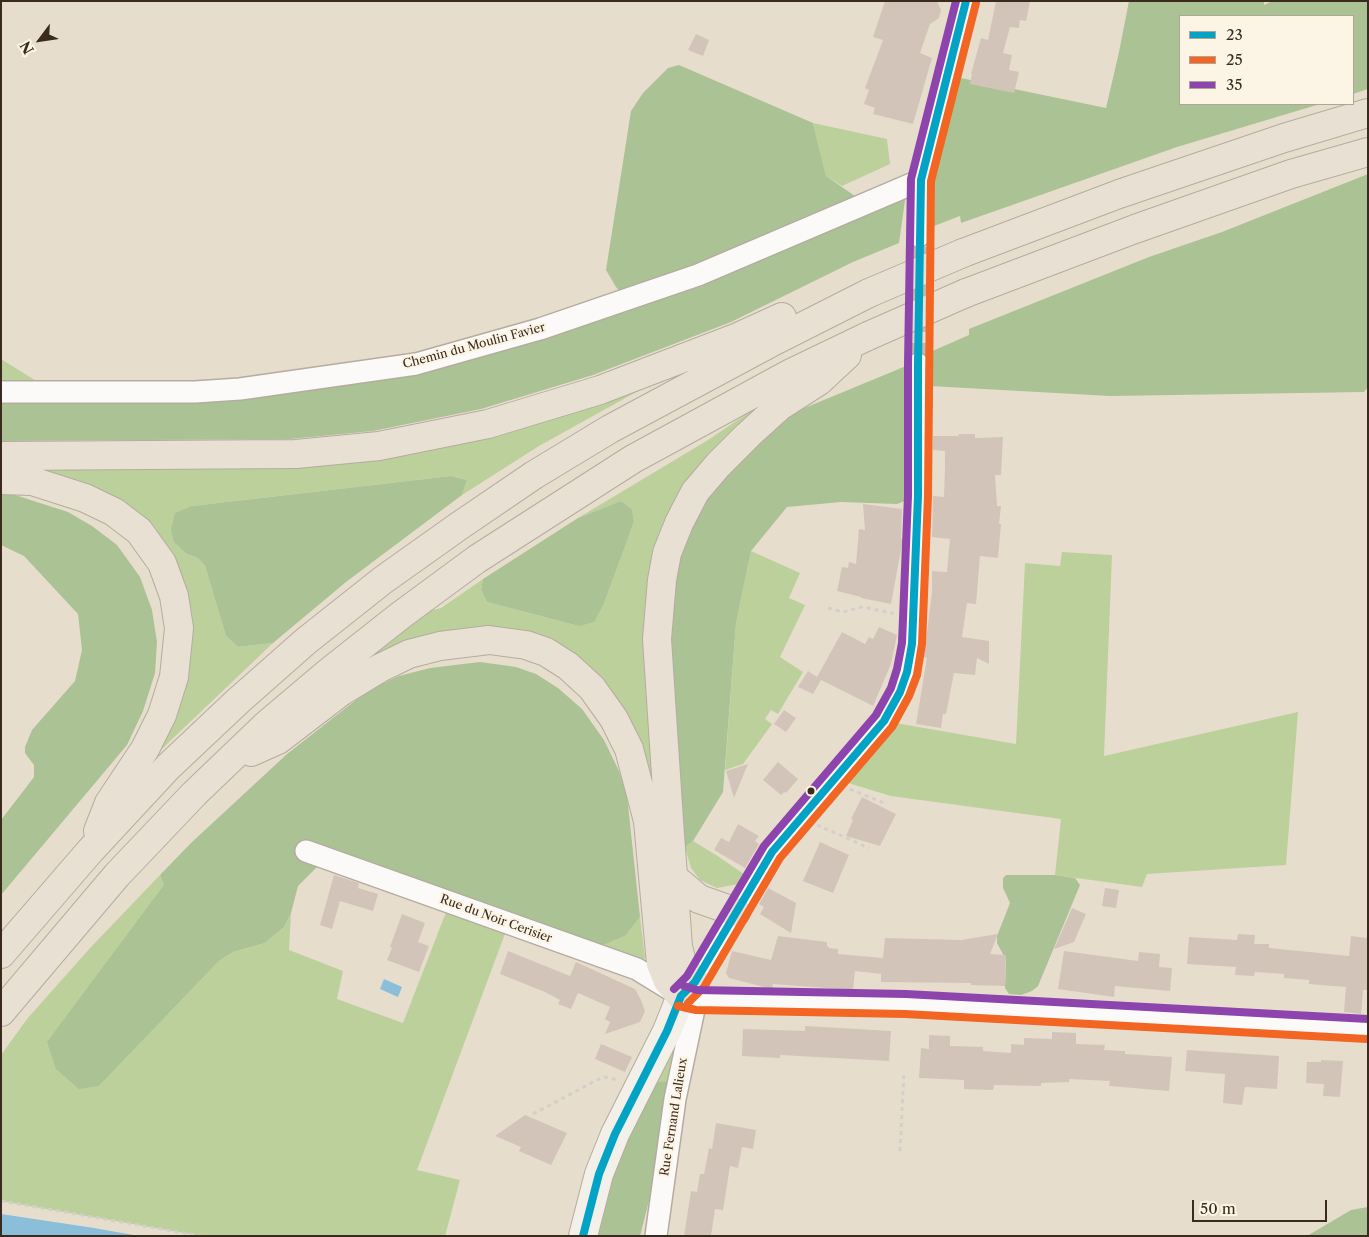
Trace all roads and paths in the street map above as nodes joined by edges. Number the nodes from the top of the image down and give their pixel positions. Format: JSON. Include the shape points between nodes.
{"nodes":[{"id":1,"x":966,"y":1,"type":"edge"},
{"id":2,"x":1368,"y":113,"type":"edge"},
{"id":3,"x":1368,"y":152,"type":"edge"},
{"id":4,"x":921,"y":180,"type":"junction"},
{"id":5,"x":919,"y":236,"type":"tunnel mouth"},
{"id":6,"x":869,"y":293,"type":"junction"},
{"id":7,"x":868,"y":336,"type":"junction"},
{"id":8,"x":918,"y":364,"type":"tunnel mouth"},
{"id":9,"x":1,"y":392,"type":"edge"},
{"id":10,"x":1,"y":456,"type":"edge"},
{"id":11,"x":1,"y":480,"type":"edge"},
{"id":12,"x":828,"y":608,"type":"dead end"},
{"id":13,"x":913,"y":619,"type":"junction"},
{"id":14,"x":226,"y":763,"type":"junction"},
{"id":15,"x":832,"y":781,"type":"junction"},
{"id":16,"x":884,"y":803,"type":"dead end"},
{"id":17,"x":802,"y":816,"type":"junction"},
{"id":18,"x":869,"y":848,"type":"dead end"},
{"id":19,"x":90,"y":851,"type":"junction"},
{"id":20,"x":306,"y":851,"type":"dead end"},
{"id":21,"x":674,"y":877,"type":"junction"},
{"id":22,"x":736,"y":912,"type":"junction"},
{"id":23,"x":1,"y":954,"type":"edge"},
{"id":24,"x":691,"y":992,"type":"junction"},
{"id":25,"x":1,"y":1012,"type":"edge"},
{"id":26,"x":1368,"y":1029,"type":"edge"},
{"id":27,"x":904,"y":1071,"type":"dead end"},
{"id":28,"x":639,"y":1086,"type":"junction"},
{"id":29,"x":533,"y":1114,"type":"dead end"},
{"id":30,"x":900,"y":1151,"type":"dead end"},
{"id":31,"x":1,"y":1201,"type":"edge"},
{"id":32,"x":201,"y":1236,"type":"edge"},
{"id":33,"x":583,"y":1236,"type":"edge"},
{"id":34,"x":656,"y":1236,"type":"edge"}],
"edges":[{"from":1,"to":4,"type":"street"},
{"from":2,"to":6,"type":"highway","bridge":true,"via":[[1119,194]]},
{"from":3,"to":7,"type":"highway","bridge":true,"via":[[1291,174],[1135,229],[966,293]]},
{"from":4,"to":5,"type":"street"},
{"from":4,"to":9,"type":"street","name":"Chemin du Moulin Favier","via":[[698,275],[540,329],[416,364],[240,389],[196,392]]},
{"from":6,"to":10,"type":"highway","via":[[824,298],[738,337],[600,390],[488,424],[379,446],[296,454]]},
{"from":6,"to":19,"type":"highway","via":[[610,429],[534,475],[383,580],[238,701],[168,767]]},
{"from":7,"to":14,"type":"highway","via":[[791,373],[633,459],[477,559],[330,671]]},
{"from":7,"to":21,"type":"highway","via":[[819,381],[780,406],[718,465],[696,492],[667,553],[657,639]]},
{"from":8,"to":13,"type":"street","name":"Rue Fernand Lalieux","via":[[918,496]]},
{"from":11,"to":19,"type":"highway","via":[[32,481],[85,498],[114,512],[139,531],[162,563],[174,596],[179,628],[174,677],[162,715],[145,749],[109,804]]},
{"from":12,"to":13,"type":"path","via":[[843,612],[862,607]]},
{"from":13,"to":15,"type":"street","name":"Rue Fernand Lalieux","via":[[910,656],[894,706],[878,731]]},
{"from":14,"to":24,"type":"highway","via":[[278,740],[342,691],[409,654],[440,646],[489,640],[526,645],[546,652],[568,666],[592,688],[614,719],[629,749],[648,821],[661,964],[668,981]]},
{"from":14,"to":25,"type":"highway","via":[[117,875]]},
{"from":15,"to":16,"type":"path"},
{"from":15,"to":17,"type":"street","name":"Rue Fernand Lalieux"},
{"from":17,"to":18,"type":"path"},
{"from":17,"to":22,"type":"street","name":"Rue Fernand Lalieux","via":[[772,852]]},
{"from":19,"to":23,"type":"highway"},
{"from":20,"to":24,"type":"street","name":"Rue du Noir Cerisier","via":[[637,969]]},
{"from":21,"to":22,"type":"highway","via":[[699,899]]},
{"from":21,"to":24,"type":"highway","via":[[679,957],[688,974]]},
{"from":22,"to":24,"type":"street","name":"Rue Fernand Lalieux"},
{"from":24,"to":26,"type":"street"},
{"from":24,"to":28,"type":"street","name":"Rue Fernand Lalieux"},
{"from":24,"to":34,"type":"street","name":"Rue Fernand Lalieux"},
{"from":27,"to":30,"type":"path"},
{"from":28,"to":29,"type":"path","via":[[604,1077]]},
{"from":28,"to":33,"type":"street","name":"Rue Fernand Lalieux","via":[[598,1174]]},
{"from":31,"to":32,"type":"path"}]}
